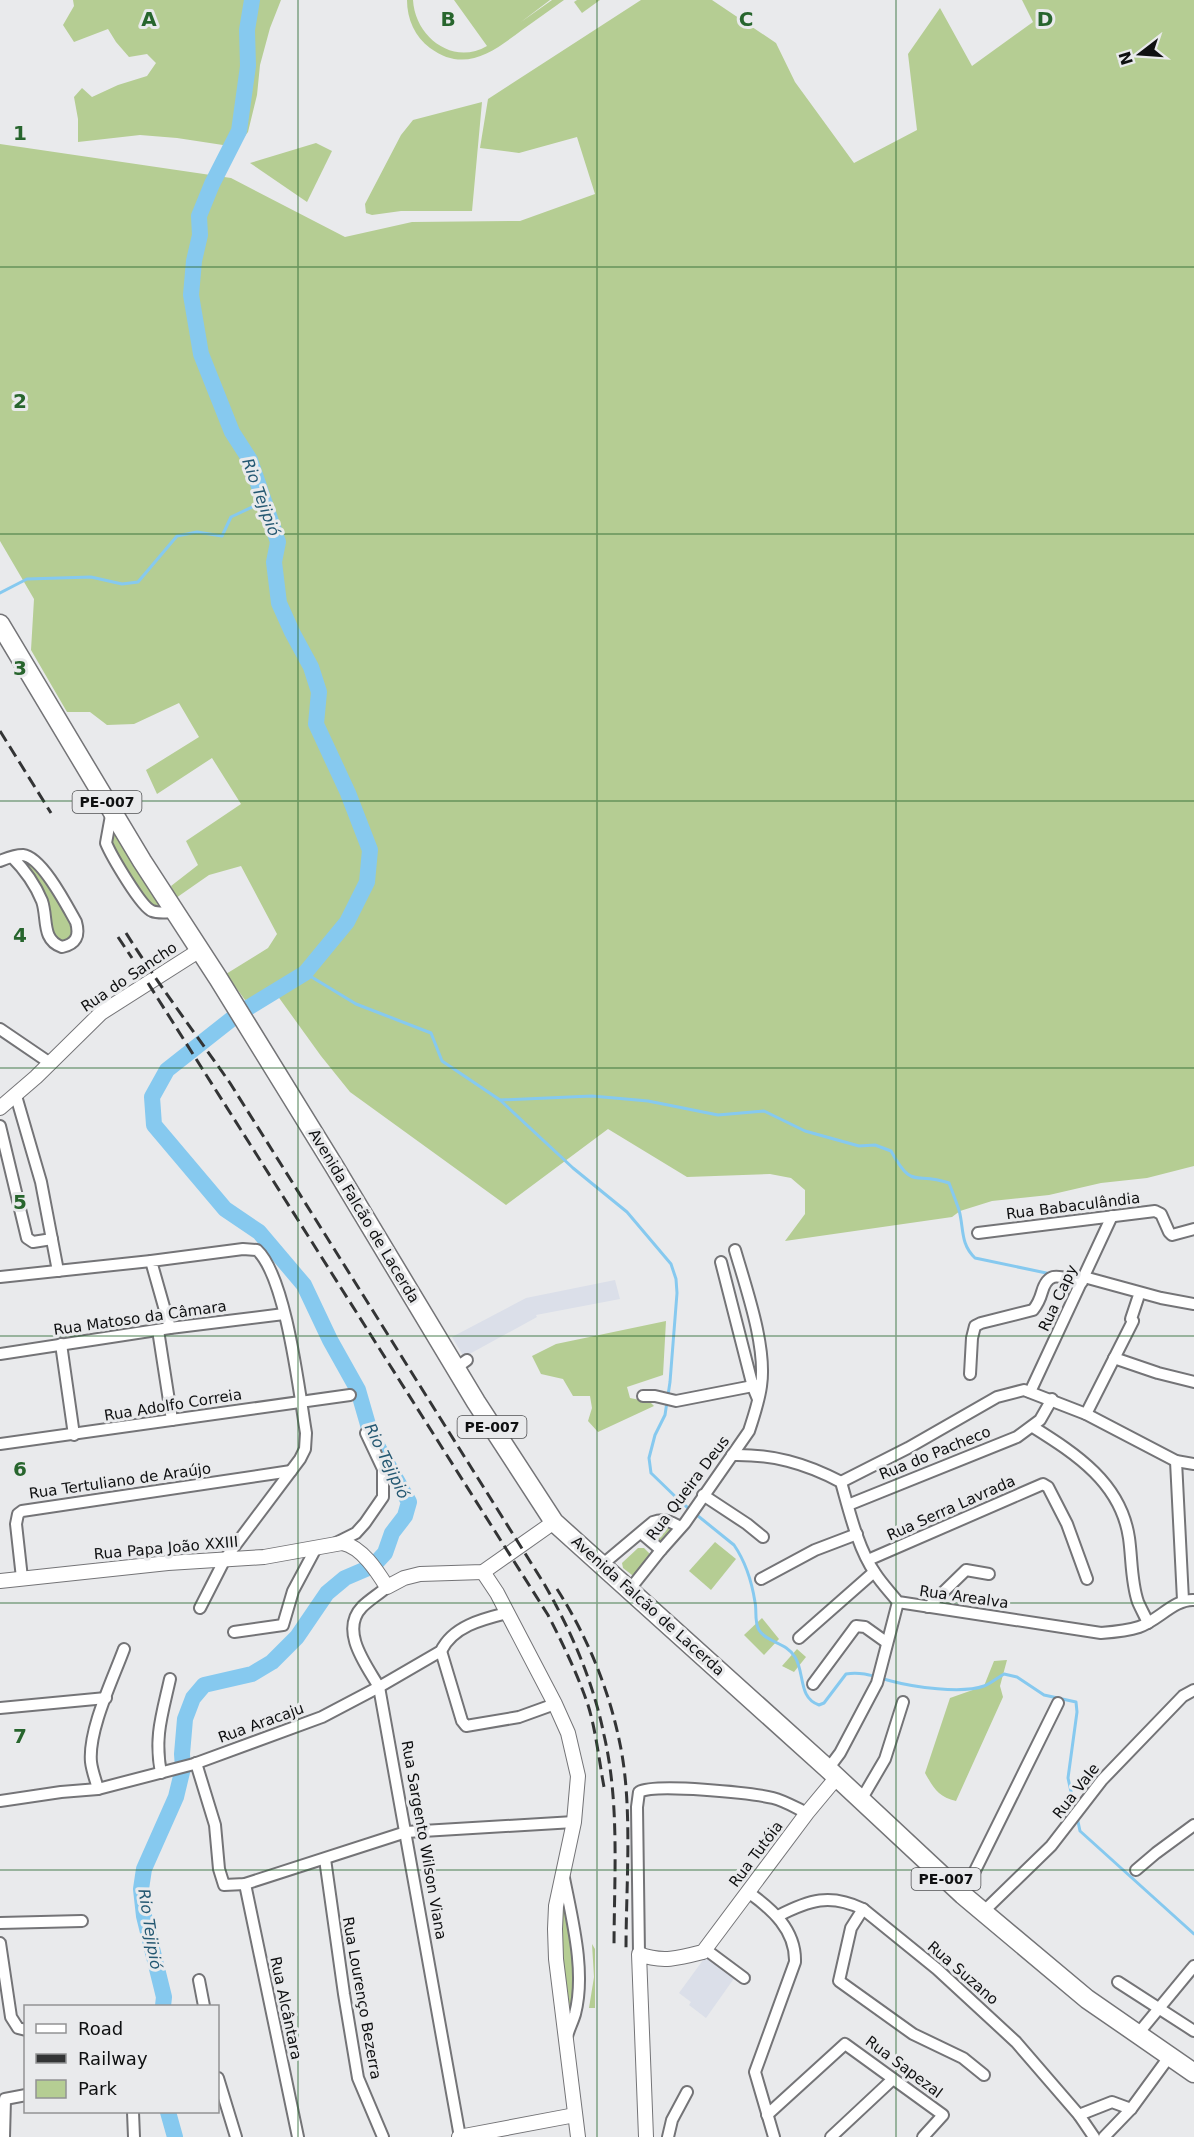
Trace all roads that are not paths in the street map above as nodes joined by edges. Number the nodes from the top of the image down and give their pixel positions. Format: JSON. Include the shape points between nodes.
{"nodes":[{"id":1,"x":0,"y":624,"type":"edge"},
{"id":2,"x":12,"y":857,"type":"junction"},
{"id":3,"x":0,"y":861,"type":"edge"},
{"id":4,"x":200,"y":950,"type":"junction"},
{"id":5,"x":0,"y":1029,"type":"edge"},
{"id":6,"x":50,"y":1063,"type":"junction"},
{"id":7,"x":16,"y":1096,"type":"junction"},
{"id":8,"x":0,"y":1108,"type":"edge"},
{"id":9,"x":0,"y":1126,"type":"edge"},
{"id":10,"x":1112,"y":1216,"type":"junction"},
{"id":11,"x":1194,"y":1229,"type":"edge"},
{"id":12,"x":978,"y":1233,"type":"dead end"},
{"id":13,"x":52,"y":1239,"type":"junction"},
{"id":14,"x":735,"y":1250,"type":"dead end"},
{"id":15,"x":151,"y":1261,"type":"junction"},
{"id":16,"x":721,"y":1262,"type":"dead end"},
{"id":17,"x":58,"y":1271,"type":"junction"},
{"id":18,"x":0,"y":1278,"type":"edge"},
{"id":19,"x":1083,"y":1280,"type":"junction"},
{"id":20,"x":1138,"y":1298,"type":"dead end"},
{"id":21,"x":1194,"y":1304,"type":"edge"},
{"id":22,"x":285,"y":1314,"type":"junction"},
{"id":23,"x":170,"y":1328,"type":"junction"},
{"id":24,"x":158,"y":1330,"type":"junction"},
{"id":25,"x":61,"y":1344,"type":"junction"},
{"id":26,"x":0,"y":1353,"type":"edge"},
{"id":27,"x":1114,"y":1358,"type":"junction"},
{"id":28,"x":969,"y":1374,"type":"dead end"},
{"id":29,"x":1194,"y":1382,"type":"edge"},
{"id":30,"x":757,"y":1386,"type":"junction"},
{"id":31,"x":1030,"y":1392,"type":"junction"},
{"id":32,"x":350,"y":1395,"type":"dead end"},
{"id":33,"x":643,"y":1396,"type":"dead end"},
{"id":34,"x":1052,"y":1399,"type":"junction"},
{"id":35,"x":301,"y":1401,"type":"junction"},
{"id":36,"x":1086,"y":1414,"type":"junction"},
{"id":37,"x":172,"y":1420,"type":"junction"},
{"id":38,"x":1033,"y":1426,"type":"junction"},
{"id":39,"x":366,"y":1432,"type":"dead end"},
{"id":40,"x":74,"y":1435,"type":"junction"},
{"id":41,"x":0,"y":1444,"type":"edge"},
{"id":42,"x":732,"y":1455,"type":"junction"},
{"id":43,"x":1176,"y":1461,"type":"junction"},
{"id":44,"x":1194,"y":1464,"type":"edge"},
{"id":45,"x":291,"y":1471,"type":"junction"},
{"id":46,"x":841,"y":1482,"type":"junction"},
{"id":47,"x":703,"y":1495,"type":"junction"},
{"id":48,"x":848,"y":1505,"type":"junction"},
{"id":49,"x":554,"y":1522,"type":"junction"},
{"id":50,"x":682,"y":1525,"type":"junction"},
{"id":51,"x":641,"y":1533,"type":"junction"},
{"id":52,"x":857,"y":1534,"type":"junction"},
{"id":53,"x":763,"y":1537,"type":"dead end"},
{"id":54,"x":334,"y":1544,"type":"junction"},
{"id":55,"x":316,"y":1548,"type":"junction"},
{"id":56,"x":661,"y":1550,"type":"junction"},
{"id":57,"x":225,"y":1559,"type":"junction"},
{"id":58,"x":868,"y":1560,"type":"junction"},
{"id":59,"x":603,"y":1564,"type":"junction"},
{"id":60,"x":483,"y":1572,"type":"junction"},
{"id":61,"x":874,"y":1572,"type":"junction"},
{"id":62,"x":989,"y":1574,"type":"dead end"},
{"id":63,"x":22,"y":1578,"type":"junction"},
{"id":64,"x":761,"y":1579,"type":"dead end"},
{"id":65,"x":1087,"y":1579,"type":"dead end"},
{"id":66,"x":0,"y":1581,"type":"edge"},
{"id":67,"x":387,"y":1587,"type":"junction"},
{"id":68,"x":630,"y":1589,"type":"junction"},
{"id":69,"x":1189,"y":1600,"type":"edge"},
{"id":70,"x":898,"y":1602,"type":"junction"},
{"id":71,"x":928,"y":1607,"type":"junction"},
{"id":72,"x":201,"y":1608,"type":"dead end"},
{"id":73,"x":507,"y":1613,"type":"junction"},
{"id":74,"x":1148,"y":1623,"type":"junction"},
{"id":75,"x":234,"y":1632,"type":"dead end"},
{"id":76,"x":799,"y":1638,"type":"dead end"},
{"id":77,"x":886,"y":1642,"type":"junction"},
{"id":78,"x":124,"y":1649,"type":"dead end"},
{"id":79,"x":441,"y":1651,"type":"junction"},
{"id":80,"x":170,"y":1679,"type":"dead end"},
{"id":81,"x":813,"y":1684,"type":"dead end"},
{"id":82,"x":380,"y":1687,"type":"junction"},
{"id":83,"x":1194,"y":1690,"type":"edge"},
{"id":84,"x":106,"y":1698,"type":"junction"},
{"id":85,"x":903,"y":1702,"type":"dead end"},
{"id":86,"x":1058,"y":1703,"type":"dead end"},
{"id":87,"x":555,"y":1704,"type":"junction"},
{"id":88,"x":0,"y":1708,"type":"edge"},
{"id":89,"x":195,"y":1763,"type":"junction"},
{"id":90,"x":163,"y":1773,"type":"junction"},
{"id":91,"x":832,"y":1773,"type":"junction"},
{"id":92,"x":98,"y":1790,"type":"junction"},
{"id":93,"x":861,"y":1800,"type":"junction"},
{"id":94,"x":0,"y":1801,"type":"edge"},
{"id":95,"x":807,"y":1813,"type":"junction"},
{"id":96,"x":574,"y":1822,"type":"junction"},
{"id":97,"x":1194,"y":1825,"type":"edge"},
{"id":98,"x":406,"y":1832,"type":"junction"},
{"id":99,"x":325,"y":1859,"type":"junction"},
{"id":100,"x":1136,"y":1870,"type":"dead end"},
{"id":101,"x":563,"y":1872,"type":"junction"},
{"id":102,"x":245,"y":1884,"type":"junction"},
{"id":103,"x":748,"y":1892,"type":"junction"},
{"id":104,"x":963,"y":1895,"type":"junction"},
{"id":105,"x":863,"y":1909,"type":"junction"},
{"id":106,"x":983,"y":1912,"type":"junction"},
{"id":107,"x":778,"y":1916,"type":"junction"},
{"id":108,"x":82,"y":1921,"type":"dead end"},
{"id":109,"x":0,"y":1923,"type":"edge"},
{"id":110,"x":0,"y":1943,"type":"edge"},
{"id":111,"x":704,"y":1950,"type":"junction"},
{"id":112,"x":639,"y":1954,"type":"junction"},
{"id":113,"x":1194,"y":1966,"type":"edge"},
{"id":114,"x":744,"y":1978,"type":"dead end"},
{"id":115,"x":199,"y":1980,"type":"dead end"},
{"id":116,"x":1118,"y":1982,"type":"dead end"},
{"id":117,"x":204,"y":2005,"type":"edge"},
{"id":118,"x":1160,"y":2008,"type":"junction"},
{"id":119,"x":24,"y":2030,"type":"edge"},
{"id":120,"x":1194,"y":2031,"type":"edge"},
{"id":121,"x":1137,"y":2035,"type":"junction"},
{"id":122,"x":566,"y":2036,"type":"junction"},
{"id":123,"x":1169,"y":2057,"type":"junction"},
{"id":124,"x":1192,"y":2069,"type":"edge"},
{"id":125,"x":984,"y":2075,"type":"dead end"},
{"id":126,"x":893,"y":2079,"type":"junction"},
{"id":127,"x":219,"y":2081,"type":"edge"},
{"id":128,"x":687,"y":2092,"type":"dead end"},
{"id":129,"x":24,"y":2095,"type":"edge"},
{"id":130,"x":1131,"y":2109,"type":"junction"},
{"id":131,"x":133,"y":2113,"type":"edge"},
{"id":132,"x":575,"y":2115,"type":"junction"},
{"id":133,"x":766,"y":2115,"type":"junction"},
{"id":134,"x":1079,"y":2115,"type":"junction"},
{"id":135,"x":4,"y":2137,"type":"edge"},
{"id":136,"x":134,"y":2137,"type":"edge"},
{"id":137,"x":236,"y":2137,"type":"edge"},
{"id":138,"x":298,"y":2137,"type":"edge"},
{"id":139,"x":383,"y":2137,"type":"edge"},
{"id":140,"x":460,"y":2137,"type":"edge"},
{"id":141,"x":578,"y":2137,"type":"edge"},
{"id":142,"x":646,"y":2137,"type":"edge"},
{"id":143,"x":668,"y":2137,"type":"edge"},
{"id":144,"x":774,"y":2137,"type":"edge"},
{"id":145,"x":831,"y":2137,"type":"edge"},
{"id":146,"x":923,"y":2137,"type":"edge"},
{"id":147,"x":1094,"y":2137,"type":"edge"},
{"id":148,"x":1104,"y":2137,"type":"edge"}],
"edges":[{"from":1,"to":4,"type":"main road","number":"PE-007"},
{"from":2,"to":2,"type":"street","via":[[37,890],[52,941],[62,948],[74,942],[78,933],[76,922],[39,865],[24,855]]},
{"from":2,"to":3,"type":"street"},
{"from":4,"to":6,"type":"street","name":"Rua do Sancho","via":[[101,1013]]},
{"from":4,"to":49,"type":"main road","name":"Avenida Falcão de Lacerda","number":"PE-007","via":[[461,1364]]},
{"from":5,"to":6,"type":"street"},
{"from":6,"to":7,"type":"street","name":"Rua do Sancho"},
{"from":7,"to":8,"type":"street","name":"Rua do Sancho"},
{"from":7,"to":13,"type":"street","via":[[41,1182]]},
{"from":9,"to":13,"type":"street","via":[[27,1238],[33,1242]]},
{"from":10,"to":11,"type":"street","name":"Rua Babaculândia","via":[[1155,1211],[1161,1214],[1172,1235]]},
{"from":10,"to":12,"type":"street","name":"Rua Babaculândia"},
{"from":10,"to":19,"type":"street","name":"Rua Capy"},
{"from":13,"to":17,"type":"street"},
{"from":14,"to":30,"type":"street","name":"Rua Queira Deus","via":[[760,1351]]},
{"from":15,"to":17,"type":"street"},
{"from":15,"to":22,"type":"street","via":[[257,1250],[277,1284]]},
{"from":15,"to":23,"type":"street"},
{"from":16,"to":30,"type":"street","name":"Rua Queira Deus"},
{"from":17,"to":18,"type":"street"},
{"from":19,"to":21,"type":"street"},
{"from":19,"to":28,"type":"street","via":[[1051,1277],[1045,1282],[1034,1310],[977,1324],[973,1330]]},
{"from":19,"to":31,"type":"street","name":"Rua Capy"},
{"from":20,"to":27,"type":"street","via":[[1133,1321]]},
{"from":22,"to":23,"type":"street","name":"Rua Matoso da Câmara"},
{"from":22,"to":35,"type":"street"},
{"from":23,"to":24,"type":"street","name":"Rua Matoso da Câmara"},
{"from":24,"to":25,"type":"street","name":"Rua Matoso da Câmara"},
{"from":24,"to":37,"type":"street"},
{"from":25,"to":26,"type":"street","name":"Rua Matoso da Câmara"},
{"from":25,"to":40,"type":"street"},
{"from":27,"to":29,"type":"street"},
{"from":27,"to":36,"type":"street"},
{"from":30,"to":33,"type":"street","via":[[681,1401]]},
{"from":30,"to":42,"type":"street","name":"Rua Queira Deus","via":[[758,1399],[749,1431]]},
{"from":31,"to":34,"type":"street"},
{"from":31,"to":46,"type":"street","via":[[1014,1391],[997,1397]]},
{"from":32,"to":35,"type":"street","name":"Rua Adolfo Correia"},
{"from":34,"to":36,"type":"street"},
{"from":34,"to":38,"type":"street"},
{"from":35,"to":37,"type":"street","name":"Rua Adolfo Correia"},
{"from":35,"to":45,"type":"street","via":[[306,1443]]},
{"from":36,"to":43,"type":"street"},
{"from":37,"to":40,"type":"street","name":"Rua Adolfo Correia"},
{"from":38,"to":48,"type":"street","name":"Rua do Pacheco","via":[[1017,1437]]},
{"from":38,"to":74,"type":"street","via":[[1087,1463],[1118,1503],[1127,1526],[1136,1596]]},
{"from":39,"to":54,"type":"street","name":"Rua Papa João XXIII","via":[[383,1469],[382,1497],[356,1533]]},
{"from":40,"to":41,"type":"street","name":"Rua Adolfo Correia"},
{"from":42,"to":46,"type":"street","via":[[784,1459]]},
{"from":42,"to":47,"type":"street","name":"Rua Queira Deus"},
{"from":43,"to":44,"type":"street"},
{"from":43,"to":69,"type":"street"},
{"from":45,"to":57,"type":"street"},
{"from":45,"to":63,"type":"street","name":"Rua Tertuliano de Araújo","via":[[22,1511],[16,1524]]},
{"from":46,"to":48,"type":"street","name":"Rua Arealva"},
{"from":47,"to":50,"type":"street","name":"Rua Queira Deus"},
{"from":47,"to":53,"type":"street"},
{"from":48,"to":52,"type":"street","name":"Rua Arealva"},
{"from":49,"to":59,"type":"main road","name":"Avenida Falcão de Lacerda","number":"PE-007"},
{"from":49,"to":60,"type":"street"},
{"from":50,"to":51,"type":"street","via":[[661,1519]]},
{"from":50,"to":56,"type":"street","name":"Rua Queira Deus"},
{"from":51,"to":56,"type":"street"},
{"from":51,"to":59,"type":"street"},
{"from":52,"to":58,"type":"street","name":"Rua Arealva"},
{"from":52,"to":64,"type":"street","via":[[815,1550]]},
{"from":54,"to":55,"type":"street","name":"Rua Papa João XXIII"},
{"from":54,"to":67,"type":"street","name":"Rua Papa João XXIII","via":[[353,1546]]},
{"from":55,"to":57,"type":"street","name":"Rua Papa João XXIII"},
{"from":55,"to":75,"type":"street","via":[[292,1591],[283,1625]]},
{"from":56,"to":68,"type":"street","name":"Rua Queira Deus"},
{"from":57,"to":63,"type":"street","name":"Rua Papa João XXIII"},
{"from":57,"to":72,"type":"street"},
{"from":58,"to":61,"type":"street","name":"Rua Arealva"},
{"from":58,"to":65,"type":"street","name":"Rua Serra Lavrada","via":[[1046,1485],[1067,1524]]},
{"from":59,"to":68,"type":"main road","name":"Avenida Falcão de Lacerda","number":"PE-007"},
{"from":60,"to":67,"type":"street","name":"Rua Sargento Wilson Viana","via":[[404,1578]]},
{"from":60,"to":73,"type":"street"},
{"from":61,"to":70,"type":"street","name":"Rua Arealva"},
{"from":61,"to":76,"type":"street"},
{"from":62,"to":71,"type":"street","via":[[966,1570]]},
{"from":63,"to":66,"type":"street","name":"Rua Papa João XXIII"},
{"from":67,"to":82,"type":"street","name":"Rua Sargento Wilson Viana","via":[[361,1608],[352,1628],[360,1652]]},
{"from":68,"to":91,"type":"main road","name":"Avenida Falcão de Lacerda","number":"PE-007"},
{"from":69,"to":74,"type":"street","name":"Rua Arealva"},
{"from":70,"to":71,"type":"street","name":"Rua Arealva"},
{"from":70,"to":77,"type":"street"},
{"from":71,"to":74,"type":"street","name":"Rua Arealva","via":[[1101,1633],[1125,1631]]},
{"from":73,"to":79,"type":"street","name":"Rua Aracaju","via":[[458,1631]]},
{"from":73,"to":87,"type":"street"},
{"from":77,"to":81,"type":"street","via":[[865,1627],[856,1626]]},
{"from":77,"to":91,"type":"street","via":[[879,1678]]},
{"from":78,"to":84,"type":"street"},
{"from":79,"to":82,"type":"street","name":"Rua Aracaju"},
{"from":79,"to":87,"type":"street","via":[[466,1726],[519,1717]]},
{"from":80,"to":90,"type":"street","via":[[157,1737]]},
{"from":82,"to":89,"type":"street","name":"Rua Aracaju","via":[[322,1717]]},
{"from":82,"to":98,"type":"street","name":"Rua Sargento Wilson Viana"},
{"from":83,"to":106,"type":"street","name":"Rua Vale","via":[[1183,1696],[1130,1750],[1078,1808],[1051,1846]]},
{"from":84,"to":88,"type":"street"},
{"from":84,"to":92,"type":"street","via":[[91,1746]]},
{"from":85,"to":93,"type":"street","via":[[885,1759]]},
{"from":86,"to":104,"type":"street"},
{"from":87,"to":96,"type":"street","via":[[568,1733],[578,1776]]},
{"from":89,"to":90,"type":"street","name":"Rua Aracaju"},
{"from":89,"to":102,"type":"street","via":[[215,1825],[222,1882],[228,1886]]},
{"from":90,"to":92,"type":"street","name":"Rua Aracaju"},
{"from":91,"to":93,"type":"main road","name":"Avenida Falcão de Lacerda","number":"PE-007"},
{"from":91,"to":95,"type":"street","name":"Rua Tutóia"},
{"from":92,"to":94,"type":"street","name":"Rua Aracaju"},
{"from":93,"to":104,"type":"main road","name":"Avenida Falcão de Lacerda","number":"PE-007"},
{"from":95,"to":103,"type":"street","name":"Rua Tutóia"},
{"from":95,"to":112,"type":"street","via":[[758,1794],[664,1787],[639,1792]]},
{"from":96,"to":98,"type":"street"},
{"from":96,"to":101,"type":"street"},
{"from":97,"to":100,"type":"street"},
{"from":98,"to":99,"type":"street"},
{"from":98,"to":140,"type":"street","name":"Rua Sargento Wilson Viana"},
{"from":99,"to":102,"type":"street"},
{"from":99,"to":139,"type":"street","name":"Rua Lourenço Bezerra","via":[[358,2078]]},
{"from":101,"to":122,"type":"street","via":[[555,1929]]},
{"from":101,"to":122,"type":"street","via":[[579,1980],[575,2014]]},
{"from":102,"to":138,"type":"street","name":"Rua Alcântara"},
{"from":103,"to":107,"type":"street"},
{"from":103,"to":111,"type":"street","name":"Rua Tutóia"},
{"from":104,"to":106,"type":"main road","name":"Avenida Falcão de Lacerda","number":"PE-007"},
{"from":105,"to":107,"type":"street","name":"Rua Suzano","via":[[824,1899]]},
{"from":105,"to":125,"type":"street","via":[[847,1939],[839,1980],[912,2034],[963,2058]]},
{"from":105,"to":134,"type":"street","name":"Rua Suzano","via":[[1005,2031]]},
{"from":106,"to":121,"type":"main road","name":"Avenida Falcão de Lacerda","number":"PE-007","via":[[1087,1999]]},
{"from":107,"to":133,"type":"street","via":[[792,1942],[795,1962],[755,2072]]},
{"from":108,"to":109,"type":"street"},
{"from":110,"to":119,"type":"street","via":[[11,2017],[18,2028]]},
{"from":111,"to":112,"type":"street","via":[[662,1960]]},
{"from":111,"to":114,"type":"street"},
{"from":112,"to":142,"type":"street"},
{"from":113,"to":118,"type":"street"},
{"from":115,"to":117,"type":"street"},
{"from":116,"to":118,"type":"street"},
{"from":118,"to":120,"type":"street"},
{"from":118,"to":121,"type":"street"},
{"from":121,"to":123,"type":"main road","name":"Avenida Falcão de Lacerda","number":"PE-007"},
{"from":122,"to":132,"type":"street"},
{"from":123,"to":124,"type":"main road","name":"Avenida Falcão de Lacerda","number":"PE-007"},
{"from":123,"to":130,"type":"street"},
{"from":126,"to":133,"type":"street","name":"Rua Sapezal","via":[[845,2044]]},
{"from":126,"to":145,"type":"street"},
{"from":126,"to":146,"type":"street","name":"Rua Sapezal","via":[[943,2115]]},
{"from":127,"to":137,"type":"street"},
{"from":128,"to":143,"type":"street"},
{"from":129,"to":135,"type":"street","via":[[6,2099]]},
{"from":130,"to":134,"type":"street","via":[[1112,2102]]},
{"from":130,"to":148,"type":"street"},
{"from":131,"to":136,"type":"street"},
{"from":132,"to":140,"type":"street"},
{"from":132,"to":141,"type":"street"},
{"from":133,"to":144,"type":"street"},
{"from":134,"to":147,"type":"street","name":"Rua Suzano"}]}
